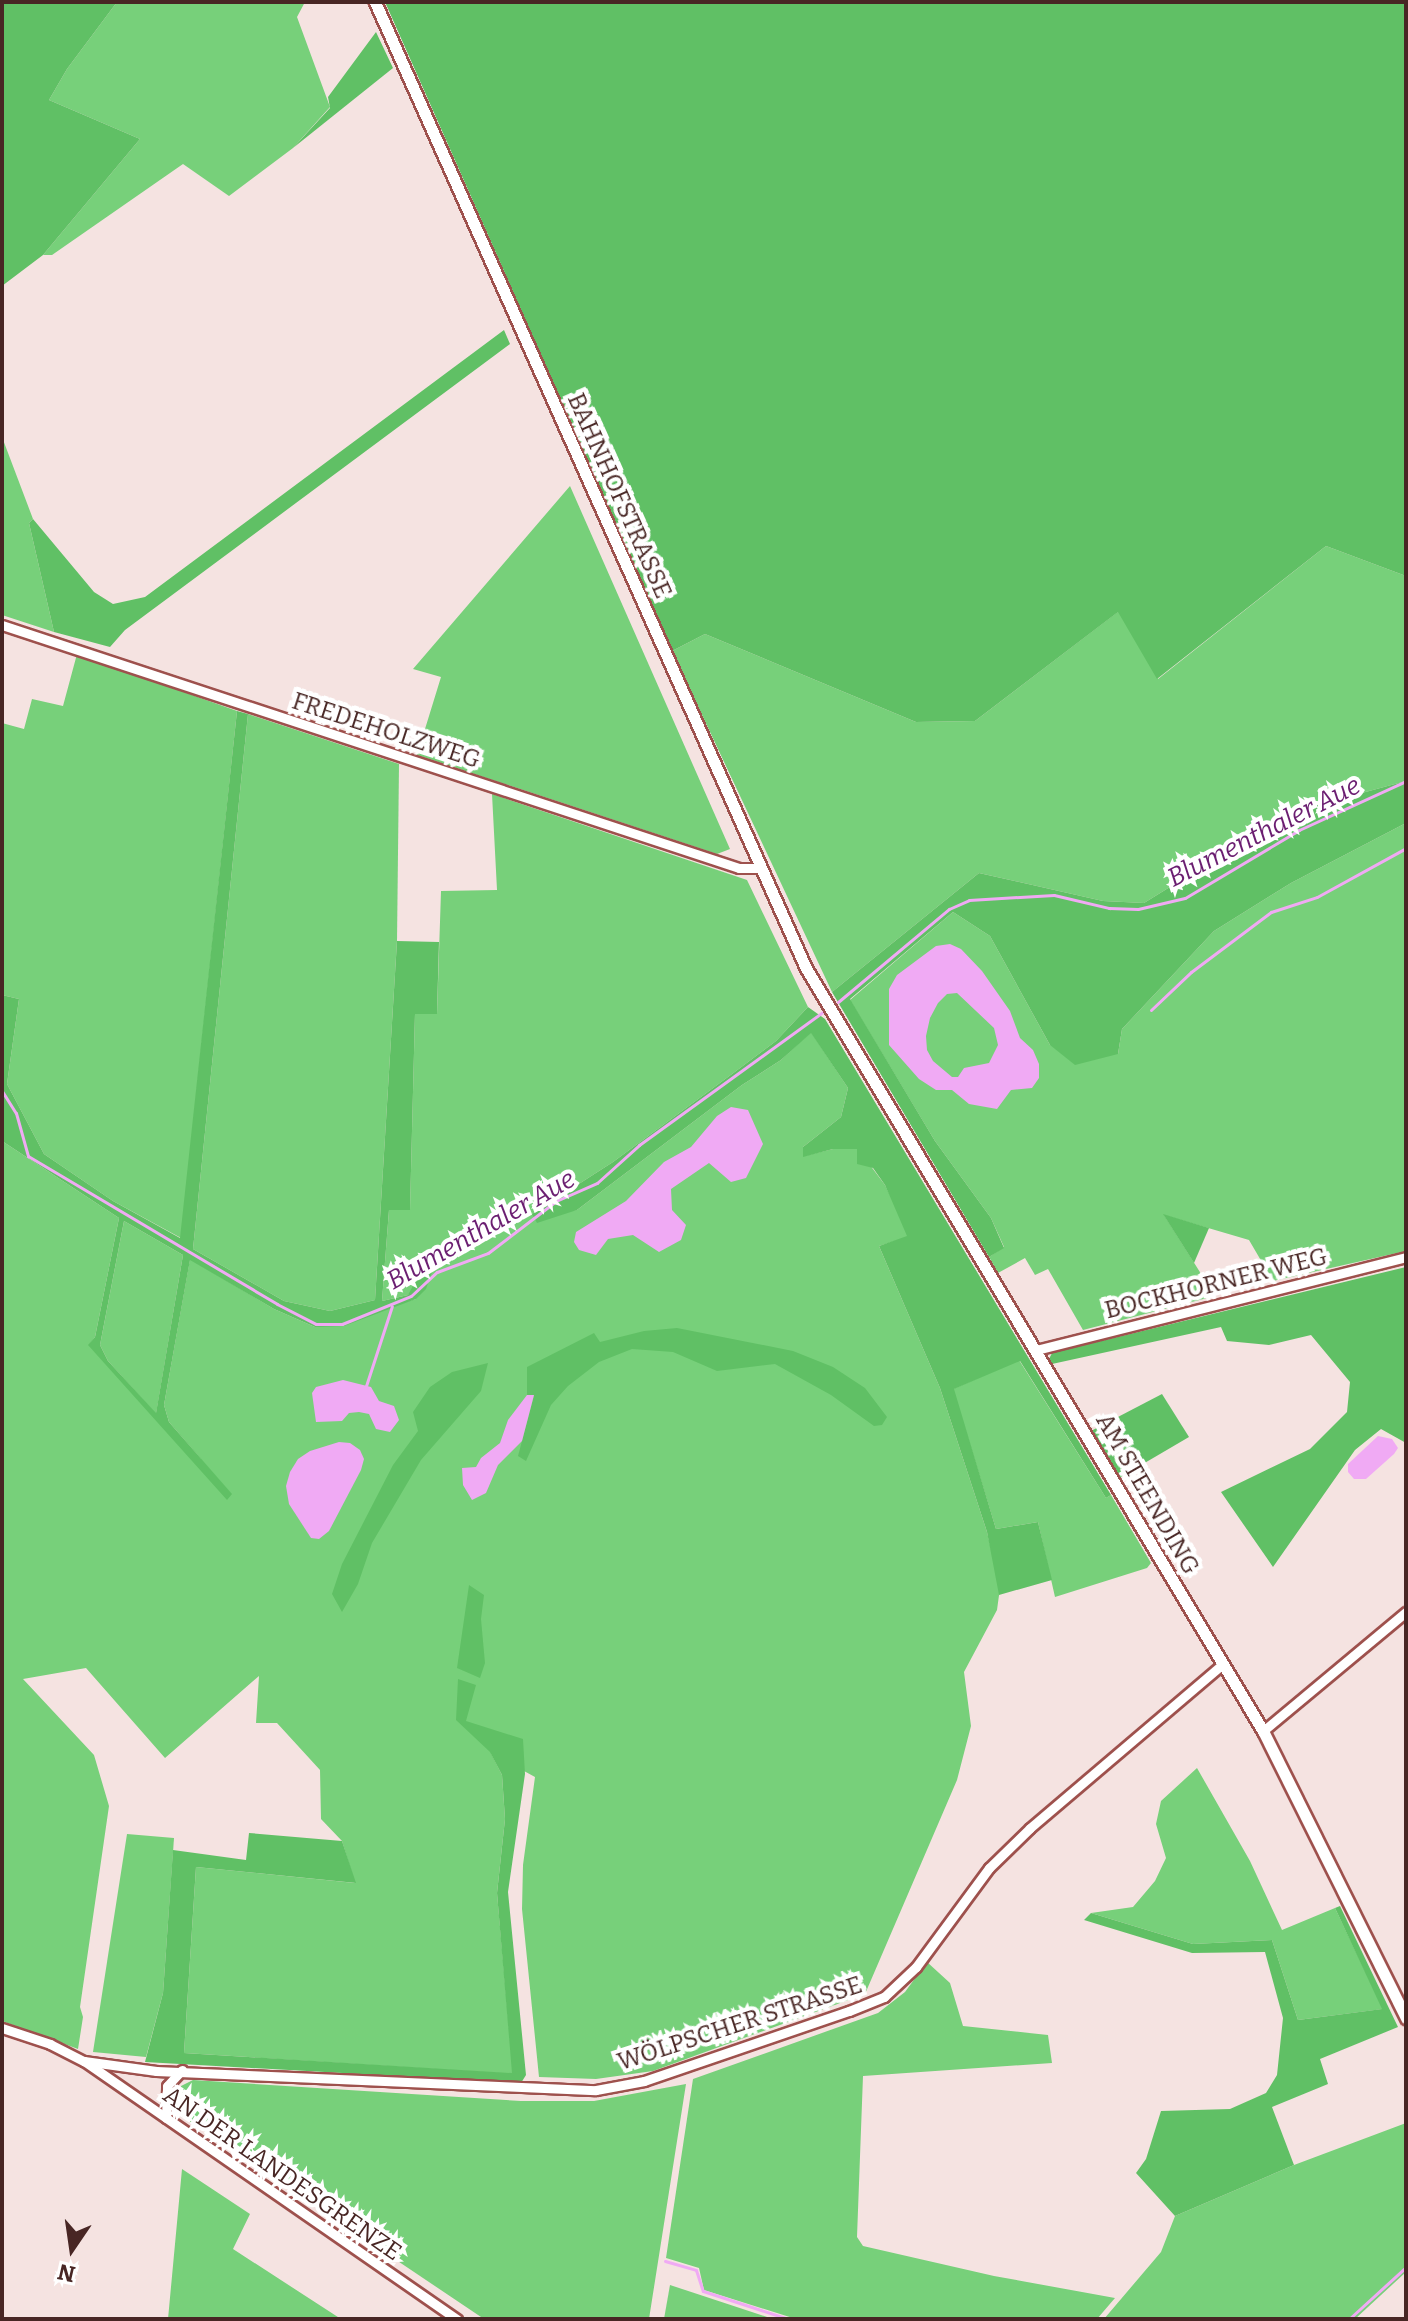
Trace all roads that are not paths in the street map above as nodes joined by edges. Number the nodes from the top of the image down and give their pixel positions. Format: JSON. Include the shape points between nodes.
{"nodes":[{"id":1,"x":375,"y":2,"type":"edge"},
{"id":2,"x":2,"y":625,"type":"edge"},
{"id":3,"x":759,"y":868,"type":"junction"},
{"id":4,"x":827,"y":1005,"type":"joint"},
{"id":5,"x":1406,"y":1257,"type":"edge"},
{"id":6,"x":1036,"y":1350,"type":"junction"},
{"id":7,"x":1406,"y":1612,"type":"edge"},
{"id":8,"x":1223,"y":1664,"type":"junction"},
{"id":9,"x":1263,"y":1731,"type":"junction"},
{"id":10,"x":1406,"y":2018,"type":"edge"},
{"id":11,"x":2,"y":2028,"type":"edge"},
{"id":12,"x":84,"y":2061,"type":"junction"},
{"id":13,"x":182,"y":2070,"type":"junction"},
{"id":14,"x":166,"y":2118,"type":"junction"},
{"id":15,"x":457,"y":2319,"type":"edge"}],
"edges":[{"from":1,"to":3,"type":"street","name":"BAHNHOFSTRASSE"},
{"from":2,"to":3,"type":"street","name":"FREDEHOLZWEG","via":[[739,868]]},
{"from":3,"to":4,"type":"street","name":"BAHNHOFSTRASSE"},
{"from":4,"to":6,"type":"street","name":"AM STEENDING"},
{"from":5,"to":6,"type":"street","name":"BOCKHORNER WEG"},
{"from":6,"to":8,"type":"street","name":"AM STEENDING"},
{"from":7,"to":9,"type":"street"},
{"from":8,"to":9,"type":"street","name":"AM STEENDING"},
{"from":8,"to":13,"type":"street","name":"WÖLPSCHER STRASSE","via":[[1009,1848],[916,1967],[884,1997],[849,2011],[644,2081],[596,2090]]},
{"from":9,"to":10,"type":"street","name":"AM STEENDING"},
{"from":11,"to":12,"type":"street"},
{"from":12,"to":13,"type":"street","name":"WÖLPSCHER STRASSE"},
{"from":12,"to":14,"type":"street","name":"AN DER LANDESGRENZE"},
{"from":13,"to":14,"type":"street","via":[[167,2086]]},
{"from":14,"to":15,"type":"street","name":"AN DER LANDESGRENZE"}]}
